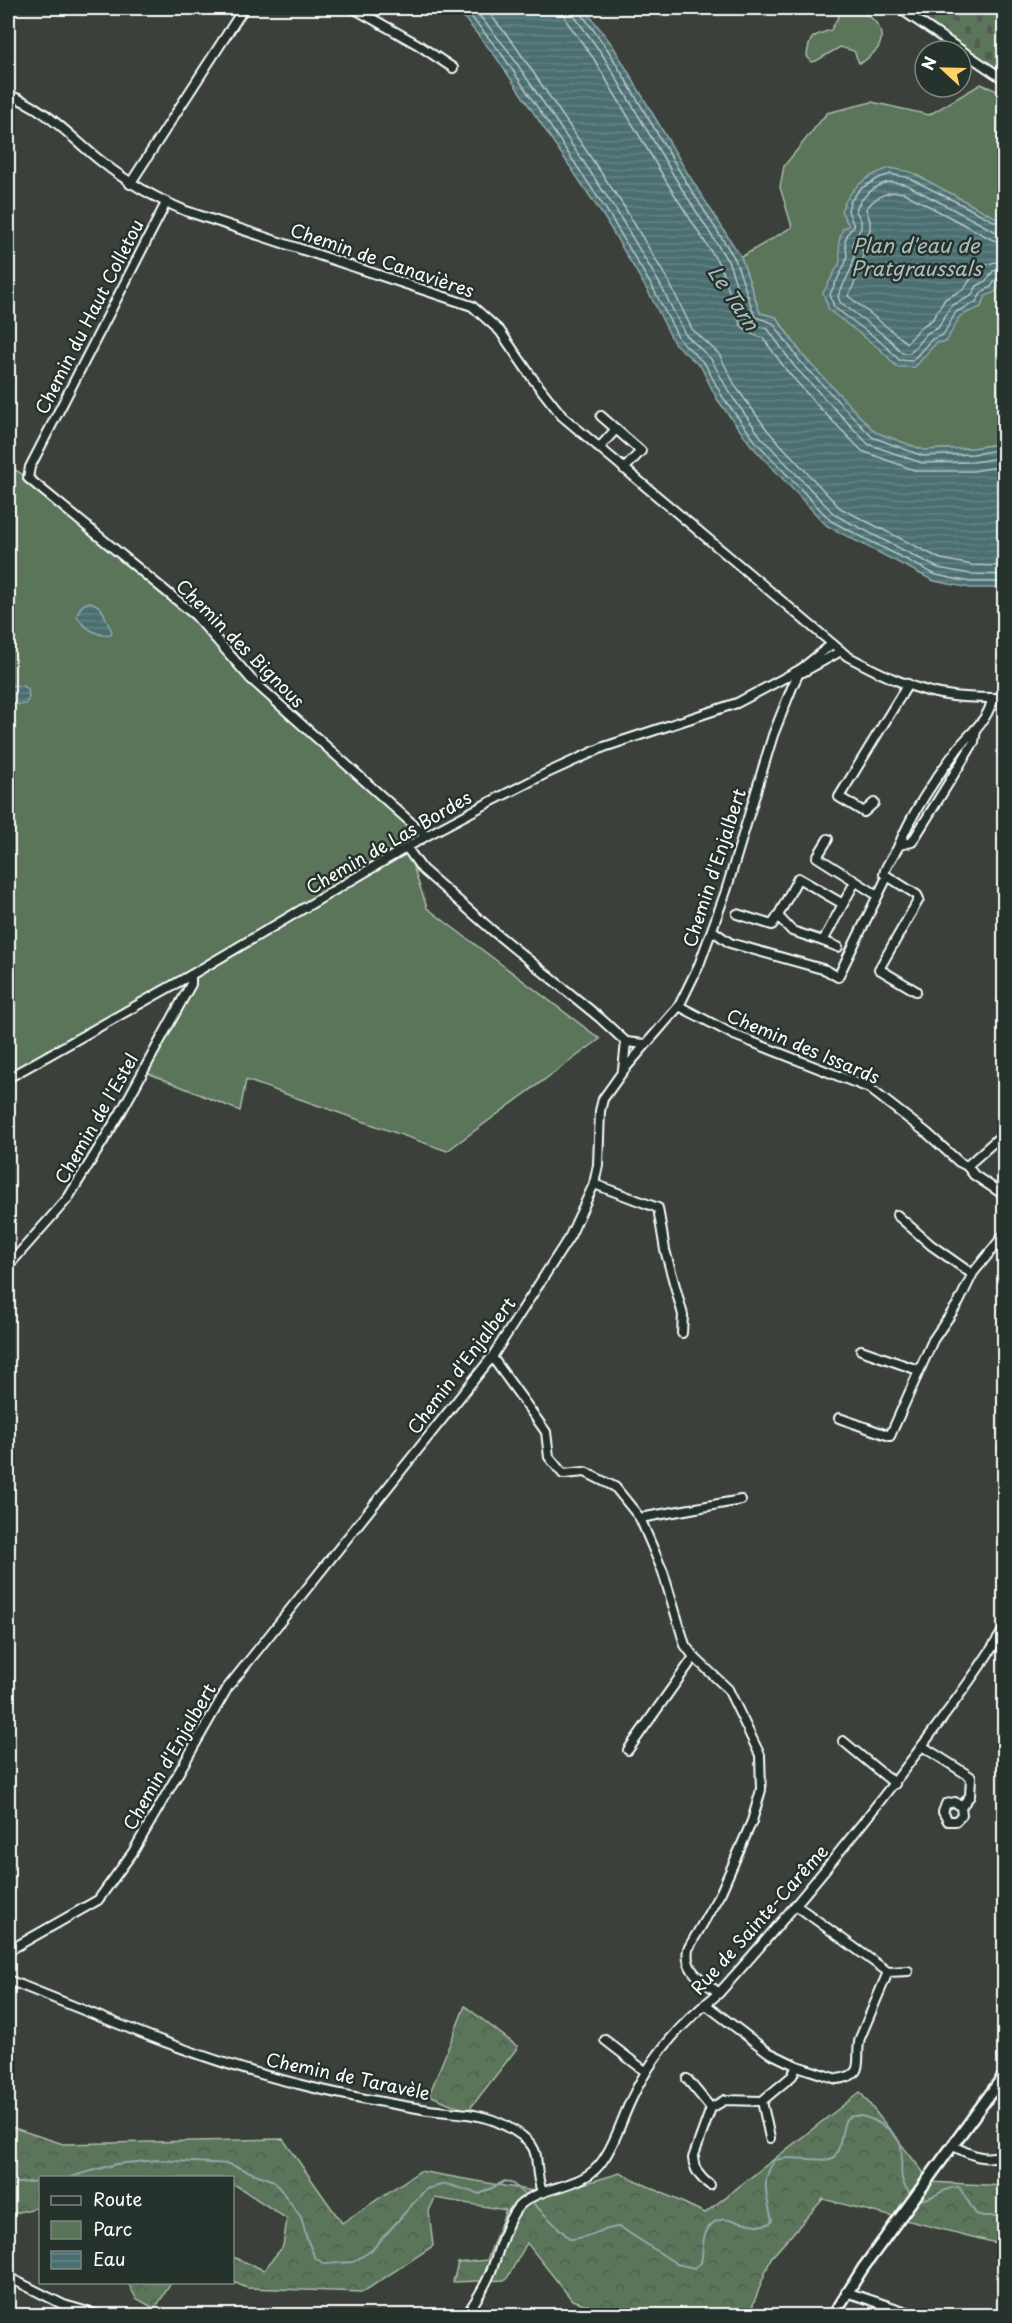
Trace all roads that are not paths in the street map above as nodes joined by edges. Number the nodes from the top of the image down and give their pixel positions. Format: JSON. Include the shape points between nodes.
{"nodes":[{"id":1,"x":244,"y":8,"type":"edge"},
{"id":2,"x":353,"y":8,"type":"edge"},
{"id":3,"x":689,"y":8,"type":"edge"},
{"id":4,"x":695,"y":8,"type":"edge"},
{"id":5,"x":899,"y":8,"type":"edge"},
{"id":6,"x":453,"y":68,"type":"dead end"},
{"id":7,"x":1005,"y":78,"type":"edge"},
{"id":8,"x":8,"y":95,"type":"edge"},
{"id":9,"x":130,"y":184,"type":"junction"},
{"id":10,"x":166,"y":203,"type":"junction"},
{"id":11,"x":601,"y":416,"type":"dead end"},
{"id":12,"x":616,"y":429,"type":"junction"},
{"id":13,"x":599,"y":448,"type":"junction"},
{"id":14,"x":624,"y":469,"type":"junction"},
{"id":15,"x":28,"y":478,"type":"joint"},
{"id":16,"x":832,"y":644,"type":"junction"},
{"id":17,"x":841,"y":651,"type":"junction"},
{"id":18,"x":800,"y":672,"type":"junction"},
{"id":19,"x":908,"y":684,"type":"junction"},
{"id":20,"x":992,"y":698,"type":"junction"},
{"id":21,"x":1005,"y":698,"type":"edge"},
{"id":22,"x":976,"y":730,"type":"junction"},
{"id":23,"x":956,"y":751,"type":"junction"},
{"id":24,"x":966,"y":756,"type":"junction"},
{"id":25,"x":874,"y":803,"type":"dead end"},
{"id":26,"x":426,"y":836,"type":"junction"},
{"id":27,"x":828,"y":839,"type":"dead end"},
{"id":28,"x":899,"y":845,"type":"junction"},
{"id":29,"x":407,"y":848,"type":"junction"},
{"id":30,"x":887,"y":876,"type":"junction"},
{"id":31,"x":855,"y":882,"type":"junction"},
{"id":32,"x":877,"y":895,"type":"junction"},
{"id":33,"x":843,"y":904,"type":"junction"},
{"id":34,"x":737,"y":914,"type":"dead end"},
{"id":35,"x":778,"y":916,"type":"junction"},
{"id":36,"x":713,"y":931,"type":"junction"},
{"id":37,"x":823,"y":941,"type":"junction"},
{"id":38,"x":838,"y":946,"type":"dead end"},
{"id":39,"x":192,"y":975,"type":"junction"},
{"id":40,"x":916,"y":991,"type":"dead end"},
{"id":41,"x":679,"y":1006,"type":"junction"},
{"id":42,"x":626,"y":1042,"type":"junction"},
{"id":43,"x":645,"y":1044,"type":"junction"},
{"id":44,"x":623,"y":1071,"type":"junction"},
{"id":45,"x":8,"y":1078,"type":"edge"},
{"id":46,"x":1005,"y":1133,"type":"edge"},
{"id":47,"x":967,"y":1166,"type":"junction"},
{"id":48,"x":594,"y":1184,"type":"junction"},
{"id":49,"x":1005,"y":1195,"type":"edge"},
{"id":50,"x":897,"y":1215,"type":"dead end"},
{"id":51,"x":1005,"y":1235,"type":"edge"},
{"id":52,"x":8,"y":1266,"type":"edge"},
{"id":53,"x":972,"y":1274,"type":"junction"},
{"id":54,"x":682,"y":1333,"type":"dead end"},
{"id":55,"x":861,"y":1350,"type":"dead end"},
{"id":56,"x":492,"y":1358,"type":"junction"},
{"id":57,"x":918,"y":1371,"type":"junction"},
{"id":58,"x":839,"y":1418,"type":"dead end"},
{"id":59,"x":741,"y":1500,"type":"dead end"},
{"id":60,"x":640,"y":1518,"type":"junction"},
{"id":61,"x":1005,"y":1629,"type":"edge"},
{"id":62,"x":694,"y":1657,"type":"junction"},
{"id":63,"x":843,"y":1741,"type":"dead end"},
{"id":64,"x":922,"y":1746,"type":"junction"},
{"id":65,"x":628,"y":1750,"type":"dead end"},
{"id":66,"x":895,"y":1784,"type":"junction"},
{"id":67,"x":962,"y":1807,"type":"dead end"},
{"id":68,"x":797,"y":1906,"type":"junction"},
{"id":69,"x":8,"y":1952,"type":"edge"},
{"id":70,"x":908,"y":1971,"type":"dead end"},
{"id":71,"x":888,"y":1972,"type":"junction"},
{"id":72,"x":8,"y":1980,"type":"edge"},
{"id":73,"x":719,"y":1993,"type":"junction"},
{"id":74,"x":705,"y":2004,"type":"junction"},
{"id":75,"x":605,"y":2040,"type":"dead end"},
{"id":76,"x":797,"y":2066,"type":"junction"},
{"id":77,"x":645,"y":2071,"type":"junction"},
{"id":78,"x":1005,"y":2075,"type":"edge"},
{"id":79,"x":687,"y":2079,"type":"dead end"},
{"id":80,"x":762,"y":2101,"type":"junction"},
{"id":81,"x":711,"y":2108,"type":"junction"},
{"id":82,"x":770,"y":2138,"type":"dead end"},
{"id":83,"x":953,"y":2146,"type":"junction"},
{"id":84,"x":1004,"y":2154,"type":"edge"},
{"id":85,"x":710,"y":2185,"type":"dead end"},
{"id":86,"x":539,"y":2194,"type":"junction"},
{"id":87,"x":8,"y":2277,"type":"edge"},
{"id":88,"x":846,"y":2292,"type":"junction"},
{"id":89,"x":102,"y":2316,"type":"edge"},
{"id":90,"x":466,"y":2316,"type":"edge"},
{"id":91,"x":833,"y":2316,"type":"edge"},
{"id":92,"x":919,"y":2316,"type":"edge"}],
"edges":[{"from":1,"to":9,"type":"street"},
{"from":2,"to":6,"type":"street"},
{"from":3,"to":4,"type":"street"},
{"from":5,"to":7,"type":"street"},
{"from":8,"to":9,"type":"street","name":"Chemin de Canavières","via":[[45,114]]},
{"from":9,"to":10,"type":"street","name":"Chemin de Canavières"},
{"from":10,"to":13,"type":"street","name":"Chemin de Canavières","via":[[472,306],[500,331],[562,416]]},
{"from":10,"to":15,"type":"street","name":"Chemin du Haut Colletou","via":[[35,456]]},
{"from":11,"to":12,"type":"street"},
{"from":12,"to":13,"type":"street"},
{"from":12,"to":14,"type":"street","via":[[640,451]]},
{"from":13,"to":14,"type":"street","name":"Chemin de Canavières"},
{"from":14,"to":16,"type":"street","name":"Chemin de Canavières"},
{"from":15,"to":26,"type":"street","name":"Chemin des Bignous","via":[[196,616],[251,679]]},
{"from":16,"to":17,"type":"street","name":"Chemin de Canavières"},
{"from":16,"to":18,"type":"street","name":"Chemin d'Enjalbert"},
{"from":17,"to":18,"type":"street"},
{"from":17,"to":19,"type":"street","name":"Chemin de Canavières","via":[[876,672]]},
{"from":18,"to":26,"type":"street","name":"Chemin de Las Bordes","via":[[737,703],[604,747]]},
{"from":18,"to":36,"type":"street","name":"Chemin d'Enjalbert","via":[[773,735]]},
{"from":19,"to":20,"type":"street","name":"Chemin de Canavières","via":[[951,696]]},
{"from":19,"to":25,"type":"street","via":[[839,797],[864,812]]},
{"from":20,"to":21,"type":"street","name":"Chemin de Canavières"},
{"from":20,"to":22,"type":"street"},
{"from":22,"to":23,"type":"street"},
{"from":22,"to":24,"type":"street"},
{"from":23,"to":24,"type":"street"},
{"from":23,"to":28,"type":"street"},
{"from":24,"to":28,"type":"street","via":[[912,842]]},
{"from":26,"to":29,"type":"street","name":"Chemin de Las Bordes"},
{"from":27,"to":31,"type":"street","via":[[817,857]]},
{"from":28,"to":30,"type":"street","via":[[885,869]]},
{"from":29,"to":39,"type":"street","name":"Chemin de Las Bordes"},
{"from":29,"to":42,"type":"street","via":[[422,869]]},
{"from":30,"to":32,"type":"street"},
{"from":30,"to":40,"type":"street","via":[[919,898],[879,969]]},
{"from":31,"to":32,"type":"street"},
{"from":31,"to":33,"type":"street"},
{"from":32,"to":36,"type":"street","via":[[838,977],[826,970],[730,943]]},
{"from":33,"to":35,"type":"street","via":[[798,878]]},
{"from":33,"to":37,"type":"street"},
{"from":34,"to":35,"type":"street","via":[[772,925]]},
{"from":35,"to":37,"type":"street","via":[[792,931]]},
{"from":36,"to":41,"type":"street","name":"Chemin d'Enjalbert"},
{"from":37,"to":38,"type":"street"},
{"from":39,"to":45,"type":"street","name":"Chemin de Las Bordes"},
{"from":39,"to":52,"type":"street","name":"Chemin de l'Estel","via":[[191,984],[121,1112],[68,1198]]},
{"from":41,"to":43,"type":"street","name":"Chemin d'Enjalbert"},
{"from":41,"to":47,"type":"street","name":"Chemin des Issards","via":[[734,1035],[869,1088]]},
{"from":42,"to":43,"type":"street"},
{"from":42,"to":44,"type":"street"},
{"from":43,"to":44,"type":"street","name":"Chemin d'Enjalbert"},
{"from":44,"to":48,"type":"street","name":"Chemin d'Enjalbert","via":[[603,1099]]},
{"from":46,"to":47,"type":"street"},
{"from":47,"to":49,"type":"street","name":"Chemin des Issards"},
{"from":48,"to":54,"type":"street","via":[[658,1208],[682,1315]]},
{"from":48,"to":56,"type":"street","name":"Chemin d'Enjalbert","via":[[570,1236]]},
{"from":50,"to":53,"type":"street"},
{"from":51,"to":53,"type":"street"},
{"from":53,"to":57,"type":"street"},
{"from":55,"to":57,"type":"street"},
{"from":56,"to":60,"type":"street","via":[[546,1432],[549,1457],[564,1473],[585,1472],[615,1487]]},
{"from":56,"to":69,"type":"street","name":"Chemin d'Enjalbert","via":[[228,1687],[133,1852],[98,1900]]},
{"from":57,"to":58,"type":"street","via":[[890,1436]]},
{"from":59,"to":60,"type":"street"},
{"from":60,"to":62,"type":"street","via":[[663,1572],[685,1645]]},
{"from":61,"to":64,"type":"street","name":"Rue de Sainte-Carême"},
{"from":62,"to":65,"type":"street"},
{"from":62,"to":73,"type":"street","via":[[728,1689],[760,1755],[761,1767],[761,1790],[752,1821],[686,1958],[690,1969]]},
{"from":63,"to":66,"type":"street"},
{"from":64,"to":66,"type":"street","name":"Rue de Sainte-Carême"},
{"from":64,"to":67,"type":"street","via":[[971,1777],[970,1796]]},
{"from":66,"to":68,"type":"street","name":"Rue de Sainte-Carême"},
{"from":68,"to":71,"type":"street"},
{"from":68,"to":73,"type":"street","name":"Rue de Sainte-Carême"},
{"from":70,"to":71,"type":"street"},
{"from":71,"to":76,"type":"street","via":[[860,2038],[859,2064],[852,2076],[837,2079]]},
{"from":72,"to":86,"type":"street","name":"Chemin de Taravèle","via":[[192,2052],[271,2078],[423,2109],[474,2114],[504,2124],[532,2145],[538,2159]]},
{"from":73,"to":74,"type":"street","name":"Rue de Sainte-Carême"},
{"from":74,"to":76,"type":"street","via":[[768,2052]]},
{"from":74,"to":77,"type":"street","name":"Rue de Sainte-Carême"},
{"from":75,"to":77,"type":"street"},
{"from":76,"to":80,"type":"street","via":[[792,2076]]},
{"from":77,"to":86,"type":"street","name":"Rue de Sainte-Carême","via":[[596,2170],[579,2181]]},
{"from":78,"to":83,"type":"street"},
{"from":79,"to":81,"type":"street"},
{"from":80,"to":81,"type":"street","via":[[725,2100]]},
{"from":80,"to":82,"type":"street"},
{"from":81,"to":85,"type":"street","via":[[693,2158],[701,2179]]},
{"from":83,"to":84,"type":"street","via":[[984,2158]]},
{"from":83,"to":88,"type":"street"},
{"from":86,"to":90,"type":"street","name":"Rue de Sainte-Carême","via":[[523,2203],[513,2215],[488,2279]]},
{"from":87,"to":89,"type":"street","via":[[64,2305]]},
{"from":88,"to":91,"type":"street"},
{"from":88,"to":92,"type":"street"}]}
